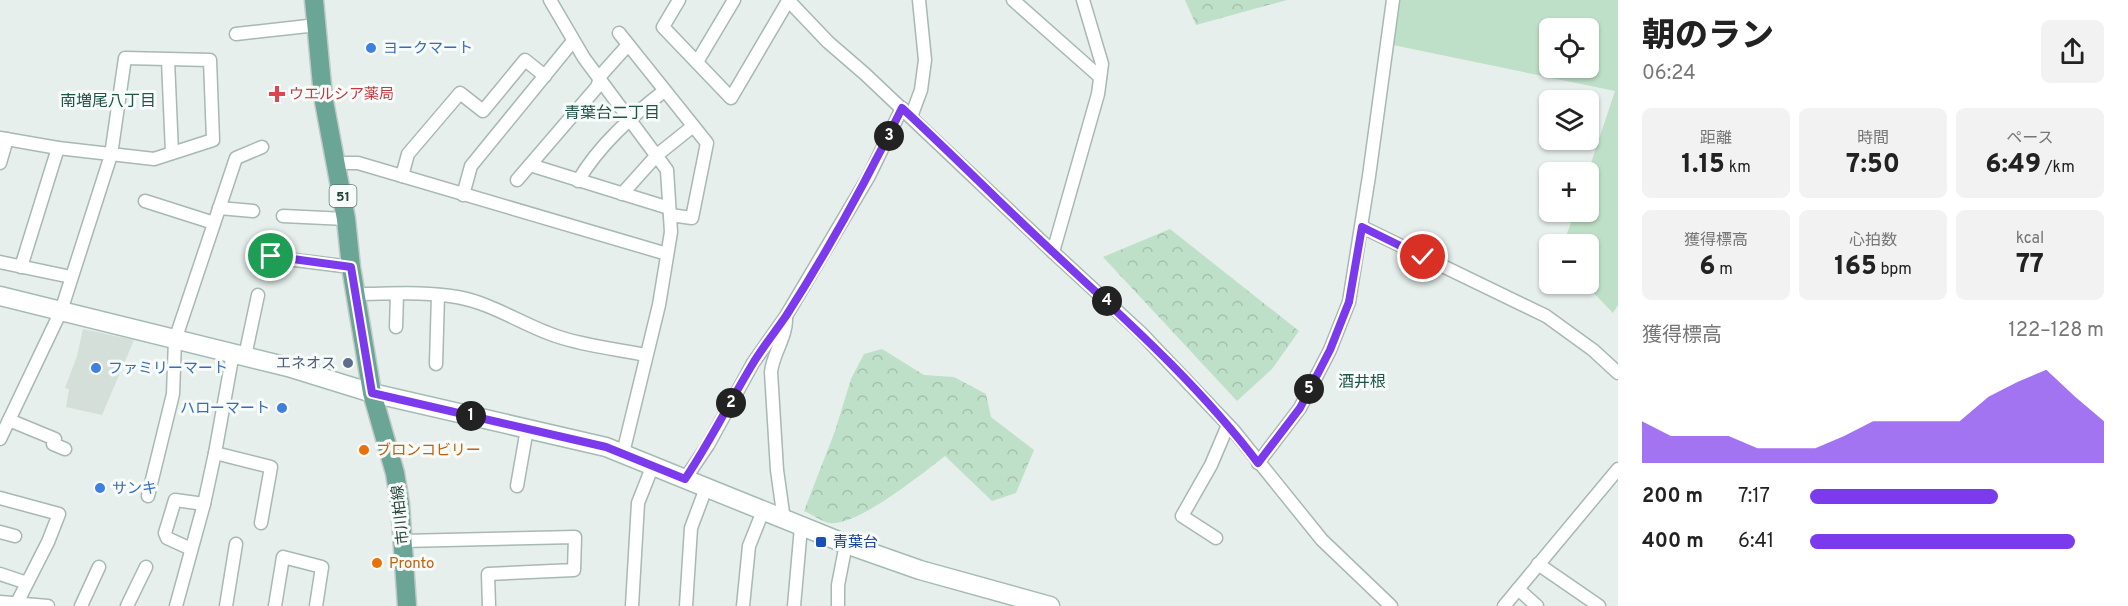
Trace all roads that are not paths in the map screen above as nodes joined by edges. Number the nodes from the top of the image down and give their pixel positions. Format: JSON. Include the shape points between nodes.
{"nodes":[{"id":1,"x":314,"y":0,"type":"edge"},
{"id":2,"x":550,"y":0,"type":"edge"},
{"id":3,"x":679,"y":0,"type":"edge"},
{"id":4,"x":734,"y":0,"type":"edge"},
{"id":5,"x":788,"y":0,"type":"edge"},
{"id":6,"x":919,"y":0,"type":"edge"},
{"id":7,"x":1012,"y":0,"type":"edge"},
{"id":8,"x":1083,"y":0,"type":"edge"},
{"id":9,"x":1393,"y":0,"type":"edge"},
{"id":10,"x":317,"y":26,"type":"junction"},
{"id":11,"x":619,"y":33,"type":"dead end"},
{"id":12,"x":236,"y":34,"type":"dead end"},
{"id":13,"x":573,"y":41,"type":"junction"},
{"id":14,"x":627,"y":46,"type":"junction"},
{"id":15,"x":168,"y":60,"type":"junction"},
{"id":16,"x":697,"y":62,"type":"junction"},
{"id":17,"x":545,"y":76,"type":"junction"},
{"id":18,"x":1100,"y":76,"type":"junction"},
{"id":19,"x":600,"y":80,"type":"junction"},
{"id":20,"x":664,"y":91,"type":"junction"},
{"id":21,"x":907,"y":113,"type":"junction"},
{"id":22,"x":629,"y":118,"type":"junction"},
{"id":23,"x":692,"y":127,"type":"junction"},
{"id":24,"x":4,"y":138,"type":"edge"},
{"id":25,"x":262,"y":147,"type":"dead end"},
{"id":26,"x":58,"y":148,"type":"junction"},
{"id":27,"x":172,"y":153,"type":"junction"},
{"id":28,"x":111,"y":155,"type":"junction"},
{"id":29,"x":657,"y":155,"type":"junction"},
{"id":30,"x":0,"y":163,"type":"edge"},
{"id":31,"x":337,"y":163,"type":"junction"},
{"id":32,"x":530,"y":165,"type":"junction"},
{"id":33,"x":402,"y":177,"type":"junction"},
{"id":34,"x":518,"y":180,"type":"dead end"},
{"id":35,"x":578,"y":181,"type":"junction"},
{"id":36,"x":622,"y":194,"type":"junction"},
{"id":37,"x":463,"y":195,"type":"junction"},
{"id":38,"x":146,"y":201,"type":"dead end"},
{"id":39,"x":219,"y":208,"type":"junction"},
{"id":40,"x":252,"y":211,"type":"dead end"},
{"id":41,"x":670,"y":212,"type":"junction"},
{"id":42,"x":283,"y":216,"type":"dead end"},
{"id":43,"x":346,"y":219,"type":"junction"},
{"id":44,"x":214,"y":223,"type":"junction"},
{"id":45,"x":1362,"y":227,"type":"junction"},
{"id":46,"x":1053,"y":252,"type":"junction"},
{"id":47,"x":667,"y":254,"type":"junction"},
{"id":48,"x":271,"y":256,"type":"dead end"},
{"id":49,"x":0,"y":262,"type":"edge"},
{"id":50,"x":21,"y":267,"type":"junction"},
{"id":51,"x":351,"y":267,"type":"junction"},
{"id":52,"x":71,"y":277,"type":"junction"},
{"id":53,"x":356,"y":294,"type":"junction"},
{"id":54,"x":397,"y":294,"type":"junction"},
{"id":55,"x":258,"y":295,"type":"dead end"},
{"id":56,"x":438,"y":295,"type":"junction"},
{"id":57,"x":0,"y":296,"type":"edge"},
{"id":58,"x":61,"y":311,"type":"junction"},
{"id":59,"x":786,"y":316,"type":"junction"},
{"id":60,"x":396,"y":327,"type":"dead end"},
{"id":61,"x":175,"y":340,"type":"junction"},
{"id":62,"x":239,"y":355,"type":"junction"},
{"id":63,"x":646,"y":355,"type":"junction"},
{"id":64,"x":436,"y":364,"type":"dead end"},
{"id":65,"x":1618,"y":373,"type":"edge"},
{"id":66,"x":372,"y":393,"type":"junction"},
{"id":67,"x":9,"y":420,"type":"junction"},
{"id":68,"x":1228,"y":424,"type":"junction"},
{"id":69,"x":527,"y":429,"type":"junction"},
{"id":70,"x":0,"y":439,"type":"edge"},
{"id":71,"x":65,"y":449,"type":"dead end"},
{"id":72,"x":215,"y":453,"type":"junction"},
{"id":73,"x":623,"y":453,"type":"junction"},
{"id":74,"x":1258,"y":463,"type":"junction"},
{"id":75,"x":653,"y":465,"type":"junction"},
{"id":76,"x":1618,"y":469,"type":"edge"},
{"id":77,"x":685,"y":479,"type":"junction"},
{"id":78,"x":518,"y":486,"type":"dead end"},
{"id":79,"x":706,"y":488,"type":"junction"},
{"id":80,"x":148,"y":496,"type":"dead end"},
{"id":81,"x":0,"y":498,"type":"edge"},
{"id":82,"x":204,"y":504,"type":"junction"},
{"id":83,"x":763,"y":511,"type":"junction"},
{"id":84,"x":261,"y":523,"type":"dead end"},
{"id":85,"x":793,"y":523,"type":"junction"},
{"id":86,"x":0,"y":532,"type":"edge"},
{"id":87,"x":15,"y":536,"type":"dead end"},
{"id":88,"x":1216,"y":538,"type":"dead end"},
{"id":89,"x":403,"y":541,"type":"junction"},
{"id":90,"x":236,"y":544,"type":"dead end"},
{"id":91,"x":846,"y":544,"type":"junction"},
{"id":92,"x":191,"y":549,"type":"junction"},
{"id":93,"x":1538,"y":564,"type":"junction"},
{"id":94,"x":99,"y":567,"type":"dead end"},
{"id":95,"x":146,"y":567,"type":"dead end"},
{"id":96,"x":0,"y":574,"type":"edge"},
{"id":97,"x":27,"y":583,"type":"junction"},
{"id":98,"x":1518,"y":589,"type":"junction"},
{"id":99,"x":0,"y":602,"type":"edge"},
{"id":100,"x":17,"y":603,"type":"junction"},
{"id":101,"x":48,"y":606,"type":"edge"},
{"id":102,"x":81,"y":606,"type":"edge"},
{"id":103,"x":127,"y":606,"type":"edge"},
{"id":104,"x":176,"y":606,"type":"edge"},
{"id":105,"x":226,"y":606,"type":"edge"},
{"id":106,"x":275,"y":606,"type":"edge"},
{"id":107,"x":316,"y":606,"type":"edge"},
{"id":108,"x":407,"y":606,"type":"edge"},
{"id":109,"x":489,"y":606,"type":"edge"},
{"id":110,"x":632,"y":606,"type":"edge"},
{"id":111,"x":686,"y":606,"type":"edge"},
{"id":112,"x":743,"y":606,"type":"edge"},
{"id":113,"x":794,"y":606,"type":"edge"},
{"id":114,"x":838,"y":606,"type":"edge"},
{"id":115,"x":1050,"y":606,"type":"edge"},
{"id":116,"x":1391,"y":606,"type":"edge"},
{"id":117,"x":1504,"y":606,"type":"edge"},
{"id":118,"x":1538,"y":606,"type":"edge"},
{"id":119,"x":1599,"y":606,"type":"edge"}],
"edges":[{"from":1,"to":10,"type":"main road","name":"市川柏線","number":"51"},
{"from":2,"to":13,"type":"street"},
{"from":3,"to":16,"type":"street","via":[[663,27]]},
{"from":4,"to":16,"type":"street"},
{"from":5,"to":16,"type":"street","via":[[731,98]]},
{"from":5,"to":21,"type":"street"},
{"from":6,"to":21,"type":"street","via":[[926,60],[921,90]]},
{"from":7,"to":18,"type":"street"},
{"from":8,"to":18,"type":"street","via":[[1102,64]]},
{"from":9,"to":45,"type":"street"},
{"from":10,"to":12,"type":"street"},
{"from":10,"to":31,"type":"main road","name":"市川柏線","number":"51","via":[[323,96]]},
{"from":11,"to":14,"type":"street"},
{"from":13,"to":17,"type":"street"},
{"from":13,"to":19,"type":"street"},
{"from":14,"to":19,"type":"street"},
{"from":14,"to":20,"type":"street"},
{"from":15,"to":27,"type":"street"},
{"from":15,"to":27,"type":"street","via":[[210,60],[213,140]]},
{"from":15,"to":28,"type":"street","via":[[125,58]]},
{"from":17,"to":33,"type":"street","via":[[525,60],[483,111],[460,93],[408,154]]},
{"from":17,"to":37,"type":"street","via":[[471,166]]},
{"from":18,"to":46,"type":"street"},
{"from":19,"to":22,"type":"street"},
{"from":19,"to":32,"type":"street"},
{"from":20,"to":22,"type":"street"},
{"from":20,"to":23,"type":"street"},
{"from":21,"to":46,"type":"street"},
{"from":21,"to":59,"type":"street"},
{"from":22,"to":29,"type":"street"},
{"from":22,"to":35,"type":"street"},
{"from":23,"to":29,"type":"street"},
{"from":23,"to":41,"type":"street","via":[[707,143],[692,218]]},
{"from":24,"to":26,"type":"street"},
{"from":24,"to":30,"type":"street"},
{"from":25,"to":39,"type":"street","via":[[236,158]]},
{"from":26,"to":28,"type":"street"},
{"from":26,"to":50,"type":"street"},
{"from":27,"to":28,"type":"street","via":[[153,159]]},
{"from":28,"to":52,"type":"street"},
{"from":29,"to":36,"type":"street"},
{"from":29,"to":41,"type":"street","via":[[667,170]]},
{"from":31,"to":33,"type":"street","via":[[358,164]]},
{"from":31,"to":43,"type":"main road","name":"市川柏線","number":"51"},
{"from":32,"to":34,"type":"street"},
{"from":32,"to":35,"type":"street"},
{"from":33,"to":37,"type":"street"},
{"from":35,"to":36,"type":"street"},
{"from":36,"to":41,"type":"street"},
{"from":37,"to":47,"type":"street"},
{"from":38,"to":44,"type":"street"},
{"from":39,"to":40,"type":"street"},
{"from":39,"to":44,"type":"street"},
{"from":41,"to":47,"type":"street"},
{"from":42,"to":43,"type":"street"},
{"from":43,"to":51,"type":"main road","name":"市川柏線","number":"51"},
{"from":44,"to":61,"type":"street"},
{"from":45,"to":65,"type":"street","via":[[1546,316]]},
{"from":45,"to":74,"type":"street","via":[[1349,302],[1330,350],[1300,408]]},
{"from":46,"to":68,"type":"street","via":[[1141,333]]},
{"from":47,"to":63,"type":"street"},
{"from":48,"to":51,"type":"street"},
{"from":49,"to":50,"type":"street"},
{"from":50,"to":52,"type":"street"},
{"from":51,"to":53,"type":"main road","name":"市川柏線","number":"51"},
{"from":52,"to":58,"type":"street"},
{"from":53,"to":54,"type":"street"},
{"from":53,"to":66,"type":"main road","name":"市川柏線","number":"51"},
{"from":54,"to":56,"type":"street"},
{"from":54,"to":60,"type":"street"},
{"from":55,"to":62,"type":"street"},
{"from":56,"to":63,"type":"street","via":[[479,304],[555,336]]},
{"from":56,"to":64,"type":"street"},
{"from":57,"to":58,"type":"street"},
{"from":58,"to":61,"type":"street"},
{"from":58,"to":67,"type":"street"},
{"from":59,"to":77,"type":"street","via":[[753,363]]},
{"from":59,"to":85,"type":"street","via":[[771,372],[777,470]]},
{"from":61,"to":62,"type":"street"},
{"from":61,"to":80,"type":"street","via":[[173,394]]},
{"from":62,"to":66,"type":"street"},
{"from":62,"to":72,"type":"street"},
{"from":63,"to":73,"type":"street"},
{"from":66,"to":69,"type":"street"},
{"from":66,"to":89,"type":"main road","name":"市川柏線","number":"51","via":[[395,473]]},
{"from":67,"to":70,"type":"street"},
{"from":67,"to":71,"type":"street","via":[[55,439],[53,444]]},
{"from":68,"to":74,"type":"street"},
{"from":68,"to":88,"type":"street","via":[[1211,465],[1182,516]]},
{"from":69,"to":73,"type":"street"},
{"from":69,"to":78,"type":"street"},
{"from":72,"to":82,"type":"street"},
{"from":72,"to":84,"type":"street","via":[[271,467]]},
{"from":73,"to":75,"type":"street"},
{"from":74,"to":116,"type":"street","via":[[1322,540]]},
{"from":75,"to":77,"type":"street"},
{"from":75,"to":110,"type":"street","via":[[638,503]]},
{"from":76,"to":93,"type":"street"},
{"from":77,"to":79,"type":"street"},
{"from":79,"to":83,"type":"street"},
{"from":79,"to":111,"type":"street","via":[[691,528]]},
{"from":81,"to":97,"type":"street","via":[[59,514]]},
{"from":82,"to":92,"type":"street"},
{"from":82,"to":92,"type":"street","via":[[175,500],[165,532],[167,538]]},
{"from":83,"to":85,"type":"street"},
{"from":83,"to":112,"type":"street","via":[[749,546]]},
{"from":85,"to":91,"type":"street"},
{"from":85,"to":113,"type":"street"},
{"from":86,"to":87,"type":"street"},
{"from":89,"to":108,"type":"main road","name":"市川柏線","number":"51"},
{"from":89,"to":109,"type":"street","via":[[575,537],[574,570],[488,574]]},
{"from":90,"to":105,"type":"street"},
{"from":91,"to":114,"type":"street"},
{"from":91,"to":115,"type":"street","via":[[920,570]]},
{"from":92,"to":104,"type":"street"},
{"from":93,"to":98,"type":"street"},
{"from":93,"to":119,"type":"street"},
{"from":94,"to":102,"type":"street"},
{"from":95,"to":103,"type":"street"},
{"from":96,"to":97,"type":"street"},
{"from":97,"to":100,"type":"street"},
{"from":98,"to":117,"type":"street"},
{"from":98,"to":118,"type":"street"},
{"from":99,"to":100,"type":"street"},
{"from":100,"to":101,"type":"street"},
{"from":106,"to":107,"type":"street","via":[[283,556],[322,567]]}]}
